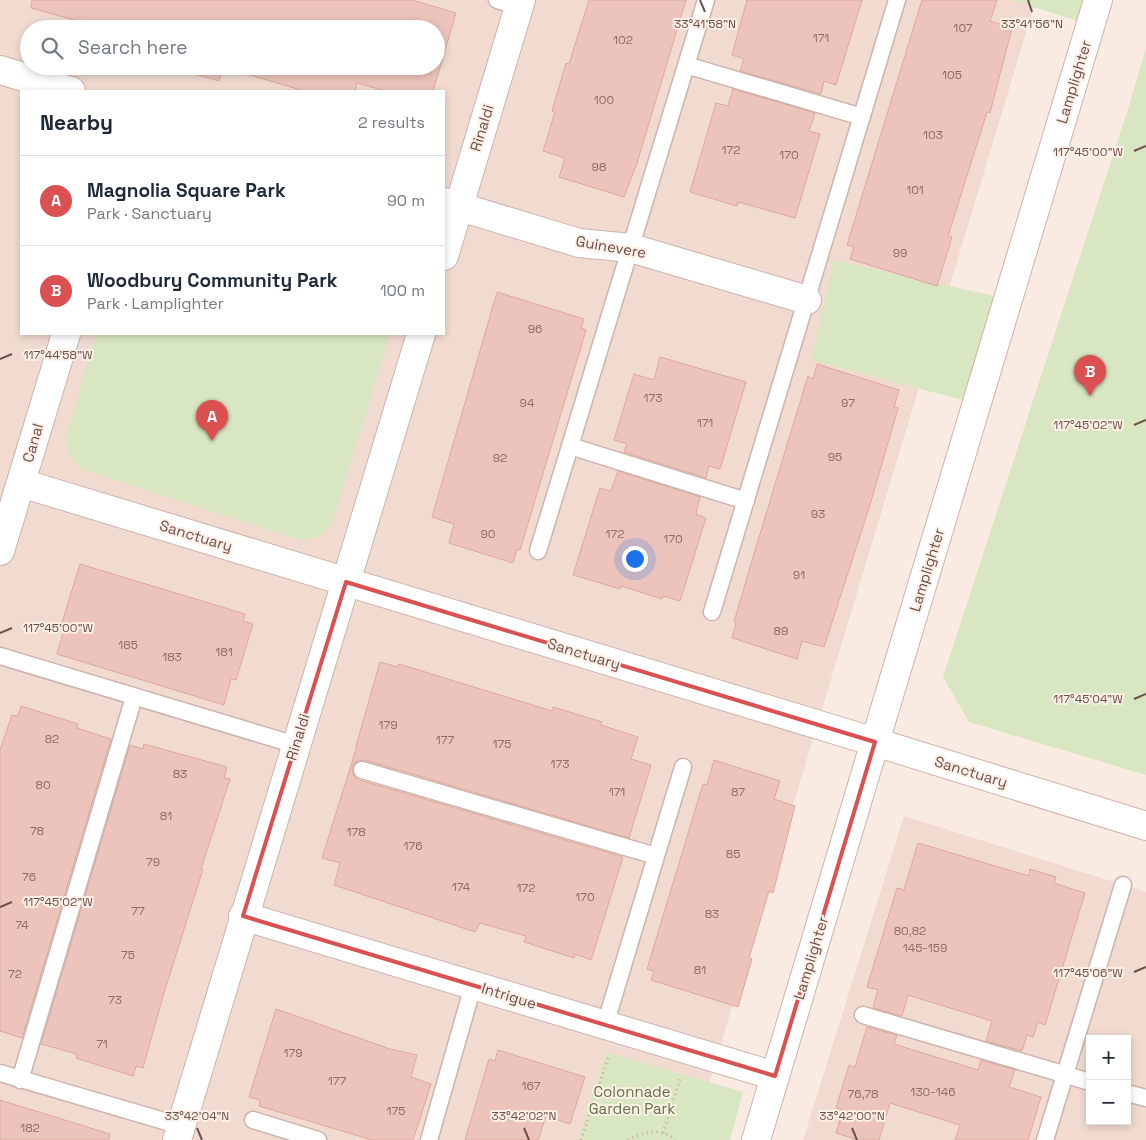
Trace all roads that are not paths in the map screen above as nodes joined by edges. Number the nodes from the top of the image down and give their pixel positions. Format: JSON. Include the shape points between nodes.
{"nodes":[{"id":1,"x":706,"y":0,"type":"edge"},
{"id":2,"x":897,"y":0,"type":"edge"},
{"id":3,"x":1098,"y":0,"type":"edge"},
{"id":4,"x":512,"y":2,"type":"edge"},
{"id":5,"x":686,"y":65,"type":"junction"},
{"id":6,"x":0,"y":70,"type":"edge"},
{"id":7,"x":68,"y":90,"type":"edge"},
{"id":8,"x":862,"y":117,"type":"junction"},
{"id":9,"x":451,"y":204,"type":"edge"},
{"id":10,"x":630,"y":248,"type":"junction"},
{"id":11,"x":445,"y":249,"type":"edge"},
{"id":12,"x":807,"y":300,"type":"junction"},
{"id":13,"x":66,"y":335,"type":"edge"},
{"id":14,"x":420,"y":335,"type":"edge"},
{"id":15,"x":570,"y":446,"type":"junction"},
{"id":16,"x":21,"y":483,"type":"junction"},
{"id":17,"x":746,"y":502,"type":"junction"},
{"id":18,"x":0,"y":551,"type":"edge"},
{"id":19,"x":538,"y":551,"type":"dead end"},
{"id":20,"x":346,"y":582,"type":"junction"},
{"id":21,"x":712,"y":612,"type":"dead end"},
{"id":22,"x":0,"y":656,"type":"edge"},
{"id":23,"x":134,"y":697,"type":"junction"},
{"id":24,"x":875,"y":742,"type":"junction"},
{"id":25,"x":296,"y":745,"type":"junction"},
{"id":26,"x":683,"y":767,"type":"dead end"},
{"id":27,"x":362,"y":770,"type":"dead end"},
{"id":28,"x":1146,"y":826,"type":"edge"},
{"id":29,"x":656,"y":856,"type":"junction"},
{"id":30,"x":1123,"y":885,"type":"dead end"},
{"id":31,"x":243,"y":916,"type":"junction"},
{"id":32,"x":473,"y":986,"type":"junction"},
{"id":33,"x":863,"y":1015,"type":"dead end"},
{"id":34,"x":611,"y":1027,"type":"junction"},
{"id":35,"x":0,"y":1073,"type":"edge"},
{"id":36,"x":1065,"y":1074,"type":"junction"},
{"id":37,"x":775,"y":1076,"type":"junction"},
{"id":38,"x":20,"y":1080,"type":"junction"},
{"id":39,"x":1086,"y":1081,"type":"edge"},
{"id":40,"x":1131,"y":1094,"type":"edge"},
{"id":41,"x":1146,"y":1098,"type":"edge"},
{"id":42,"x":253,"y":1120,"type":"dead end"},
{"id":43,"x":179,"y":1133,"type":"edge"},
{"id":44,"x":318,"y":1140,"type":"edge"},
{"id":45,"x":430,"y":1140,"type":"edge"},
{"id":46,"x":756,"y":1140,"type":"edge"},
{"id":47,"x":1045,"y":1140,"type":"edge"}],
"edges":[{"from":1,"to":5,"type":"lane"},
{"from":2,"to":8,"type":"lane"},
{"from":3,"to":24,"type":"street","name":"Lamplighter"},
{"from":4,"to":9,"type":"street","name":"Rinaldi"},
{"from":5,"to":8,"type":"lane"},
{"from":5,"to":10,"type":"lane"},
{"from":6,"to":7,"type":"street"},
{"from":8,"to":12,"type":"lane"},
{"from":9,"to":10,"type":"street","name":"Guinevere","via":[[579,243]]},
{"from":9,"to":11,"type":"street","name":"Rinaldi"},
{"from":10,"to":12,"type":"street","name":"Guinevere"},
{"from":10,"to":15,"type":"lane"},
{"from":12,"to":17,"type":"lane"},
{"from":13,"to":16,"type":"street","name":"Canal"},
{"from":14,"to":20,"type":"street","name":"Rinaldi"},
{"from":15,"to":17,"type":"lane"},
{"from":15,"to":19,"type":"lane"},
{"from":16,"to":18,"type":"street","name":"Canal"},
{"from":16,"to":20,"type":"street","name":"Sanctuary"},
{"from":17,"to":21,"type":"lane"},
{"from":20,"to":24,"type":"street","name":"Sanctuary"},
{"from":20,"to":25,"type":"street","name":"Rinaldi"},
{"from":22,"to":23,"type":"lane"},
{"from":23,"to":25,"type":"lane"},
{"from":23,"to":38,"type":"lane"},
{"from":24,"to":28,"type":"street","name":"Sanctuary"},
{"from":24,"to":37,"type":"street","name":"Lamplighter"},
{"from":25,"to":31,"type":"street","name":"Rinaldi"},
{"from":26,"to":29,"type":"lane"},
{"from":27,"to":29,"type":"lane"},
{"from":29,"to":34,"type":"lane"},
{"from":30,"to":36,"type":"lane"},
{"from":31,"to":32,"type":"street","name":"Intrigue"},
{"from":31,"to":43,"type":"street","name":"Rinaldi"},
{"from":32,"to":34,"type":"street","name":"Intrigue"},
{"from":32,"to":45,"type":"lane"},
{"from":33,"to":36,"type":"lane"},
{"from":34,"to":37,"type":"street","name":"Intrigue"},
{"from":35,"to":38,"type":"lane"},
{"from":36,"to":39,"type":"lane"},
{"from":36,"to":47,"type":"lane"},
{"from":37,"to":46,"type":"street","name":"Lamplighter"},
{"from":38,"to":43,"type":"lane"},
{"from":40,"to":41,"type":"lane"},
{"from":42,"to":44,"type":"lane"}]}
